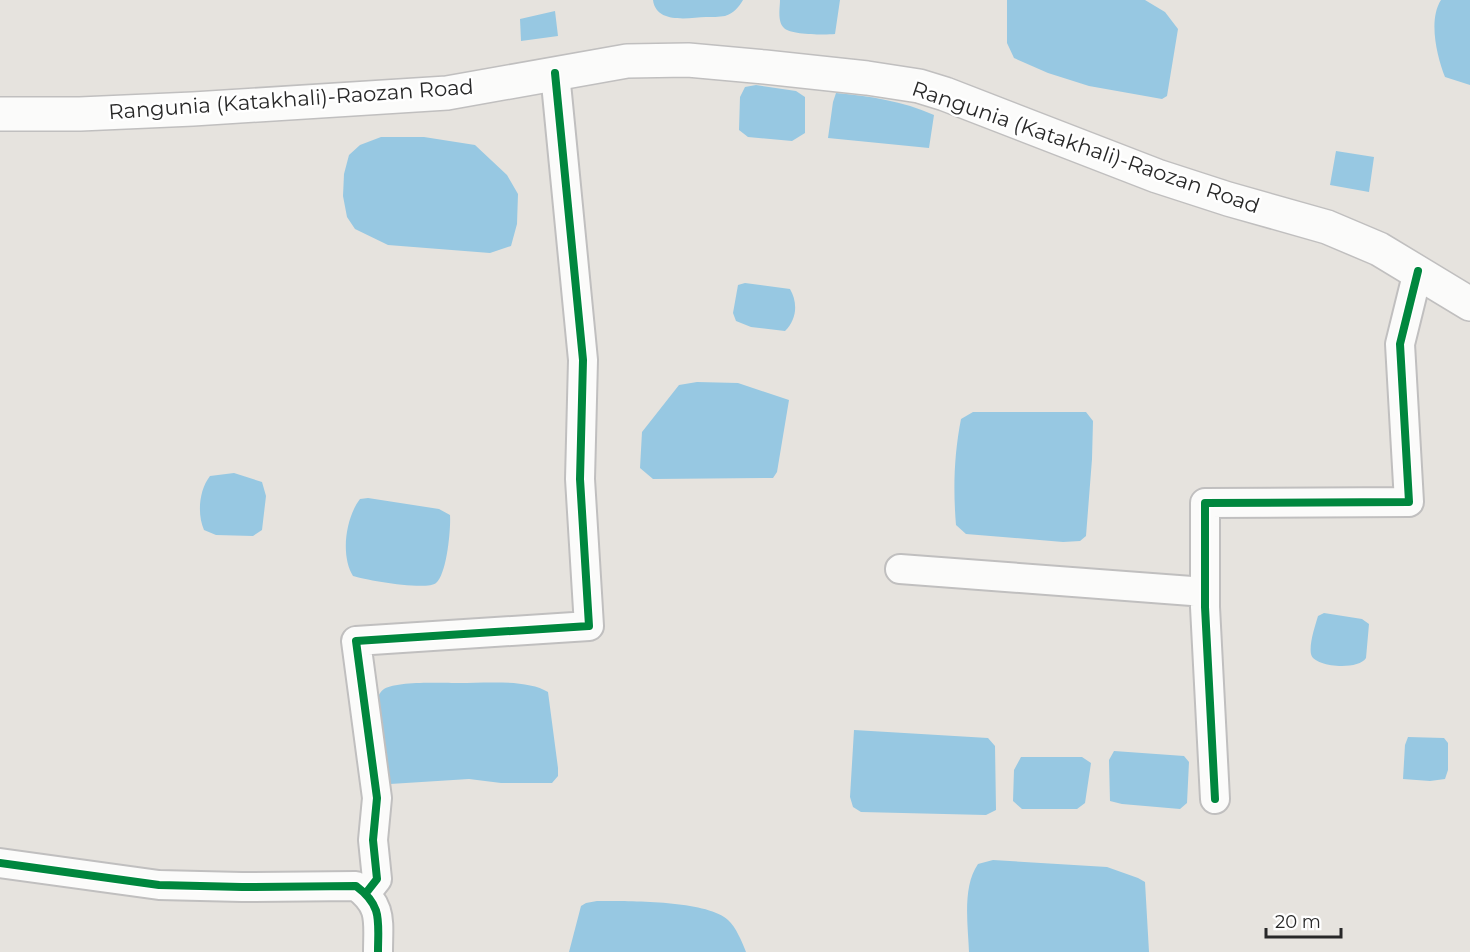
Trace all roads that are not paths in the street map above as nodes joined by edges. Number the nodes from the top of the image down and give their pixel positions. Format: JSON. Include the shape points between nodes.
{"nodes":[{"id":1,"x":555,"y":73,"type":"junction"},
{"id":2,"x":0,"y":114,"type":"edge"},
{"id":3,"x":1418,"y":271,"type":"junction"},
{"id":4,"x":1470,"y":304,"type":"edge"},
{"id":5,"x":900,"y":568,"type":"dead end"},
{"id":6,"x":1205,"y":592,"type":"junction"},
{"id":7,"x":1215,"y":799,"type":"dead end"},
{"id":8,"x":0,"y":863,"type":"edge"},
{"id":9,"x":366,"y":893,"type":"junction"},
{"id":10,"x":378,"y":952,"type":"edge"}],
"edges":[{"from":1,"to":2,"type":"main road","name":"Rangunia (Katakhali)-Raozan Road","via":[[447,93],[193,109]]},
{"from":1,"to":3,"type":"main road","name":"Rangunia (Katakhali)-Raozan Road","via":[[627,61],[688,60],[919,86],[1157,176],[1327,227]]},
{"from":1,"to":9,"type":"street","via":[[583,360],[580,479],[589,626],[356,641],[377,798],[373,840],[376,879]]},
{"from":3,"to":4,"type":"main road","name":"Rangunia (Katakhali)-Raozan Road"},
{"from":3,"to":6,"type":"street","via":[[1400,345],[1409,502],[1205,503]]},
{"from":5,"to":6,"type":"street"},
{"from":6,"to":7,"type":"street"},
{"from":8,"to":9,"type":"street","via":[[159,885],[356,886]]},
{"from":9,"to":10,"type":"street","via":[[375,903]]}]}
